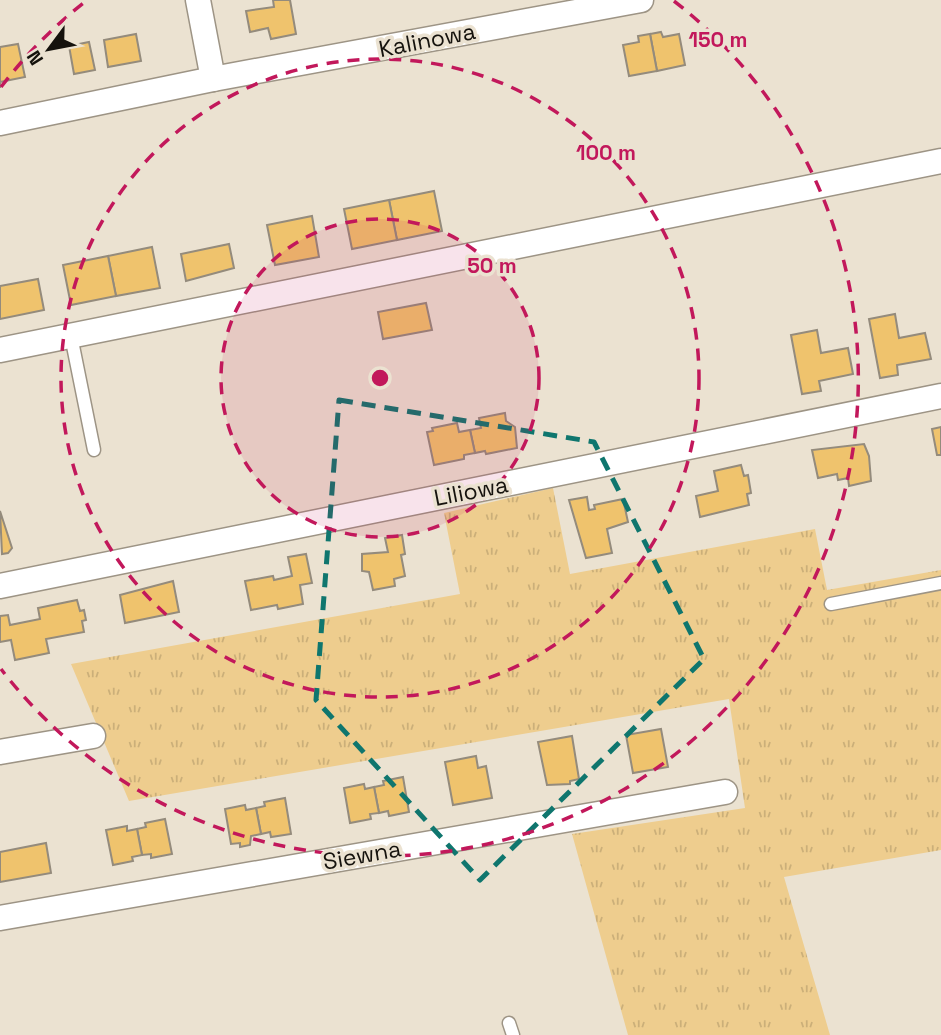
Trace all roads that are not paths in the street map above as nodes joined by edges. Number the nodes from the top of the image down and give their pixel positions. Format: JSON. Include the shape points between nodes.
{"nodes":[{"id":1,"x":198,"y":0,"type":"edge"},
{"id":2,"x":641,"y":0,"type":"edge"},
{"id":3,"x":213,"y":79,"type":"junction"},
{"id":4,"x":0,"y":123,"type":"edge"},
{"id":5,"x":941,"y":161,"type":"edge"},
{"id":6,"x":71,"y":336,"type":"junction"},
{"id":7,"x":0,"y":350,"type":"edge"},
{"id":8,"x":941,"y":396,"type":"edge"},
{"id":9,"x":94,"y":450,"type":"dead end"},
{"id":10,"x":941,"y":583,"type":"edge"},
{"id":11,"x":0,"y":586,"type":"edge"},
{"id":12,"x":831,"y":604,"type":"dead end"},
{"id":13,"x":93,"y":736,"type":"dead end"},
{"id":14,"x":0,"y":752,"type":"edge"},
{"id":15,"x":725,"y":792,"type":"dead end"},
{"id":16,"x":0,"y":918,"type":"edge"}],
"edges":[{"from":1,"to":3,"type":"street"},
{"from":2,"to":3,"type":"street","name":"Kalinowa"},
{"from":3,"to":4,"type":"street","name":"Kalinowa"},
{"from":5,"to":6,"type":"street"},
{"from":6,"to":7,"type":"street"},
{"from":6,"to":9,"type":"lane"},
{"from":8,"to":11,"type":"street","name":"Liliowa"},
{"from":10,"to":12,"type":"lane"},
{"from":13,"to":14,"type":"street"},
{"from":15,"to":16,"type":"street","name":"Siewna"}]}
